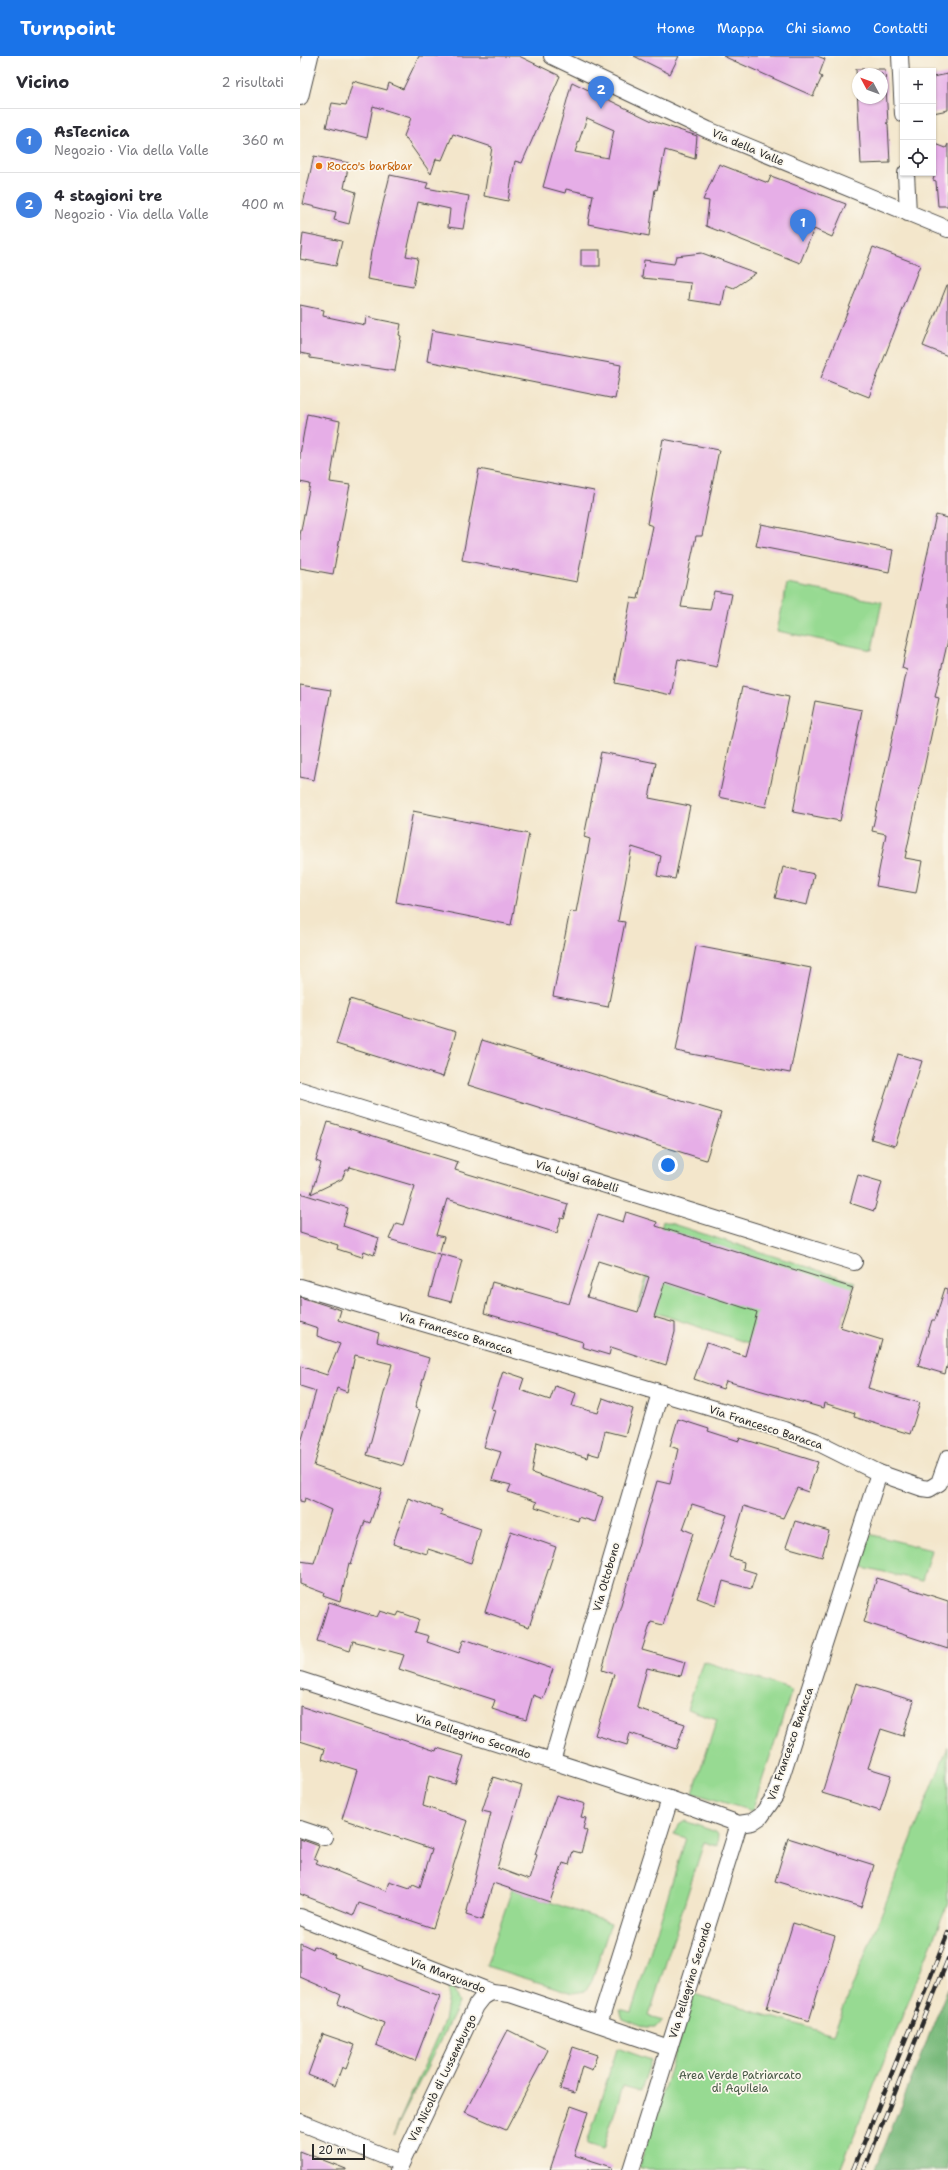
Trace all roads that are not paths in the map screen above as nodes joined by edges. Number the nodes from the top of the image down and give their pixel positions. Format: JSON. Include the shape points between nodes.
{"nodes":[{"id":1,"x":310,"y":56,"type":"edge"},
{"id":2,"x":552,"y":56,"type":"edge"},
{"id":3,"x":900,"y":56,"type":"edge"},
{"id":4,"x":302,"y":76,"type":"edge"},
{"id":5,"x":300,"y":97,"type":"edge"},
{"id":6,"x":902,"y":104,"type":"edge"},
{"id":7,"x":906,"y":176,"type":"edge"},
{"id":8,"x":908,"y":213,"type":"junction"},
{"id":9,"x":948,"y":229,"type":"edge"},
{"id":10,"x":300,"y":1090,"type":"edge"},
{"id":11,"x":854,"y":1262,"type":"dead end"},
{"id":12,"x":300,"y":1287,"type":"edge"},
{"id":13,"x":660,"y":1393,"type":"junction"},
{"id":14,"x":948,"y":1458,"type":"edge"},
{"id":15,"x":879,"y":1473,"type":"junction"},
{"id":16,"x":300,"y":1680,"type":"edge"},
{"id":17,"x":552,"y":1761,"type":"junction"},
{"id":18,"x":670,"y":1799,"type":"junction"},
{"id":19,"x":739,"y":1824,"type":"junction"},
{"id":20,"x":300,"y":1829,"type":"edge"},
{"id":21,"x":324,"y":1837,"type":"dead end"},
{"id":22,"x":300,"y":1917,"type":"edge"},
{"id":23,"x":492,"y":1992,"type":"junction"},
{"id":24,"x":599,"y":2024,"type":"junction"},
{"id":25,"x":669,"y":2048,"type":"junction"},
{"id":26,"x":300,"y":2122,"type":"edge"},
{"id":27,"x":399,"y":2167,"type":"edge"},
{"id":28,"x":631,"y":2170,"type":"edge"}],
"edges":[{"from":1,"to":4,"type":"street"},
{"from":2,"to":8,"type":"street","name":"Via della Valle","via":[[708,130]]},
{"from":3,"to":6,"type":"street"},
{"from":4,"to":5,"type":"street"},
{"from":7,"to":8,"type":"street"},
{"from":8,"to":9,"type":"street","name":"Via della Valle"},
{"from":10,"to":11,"type":"street","name":"Via Luigi Gabelli"},
{"from":12,"to":13,"type":"street","name":"Via Francesco Baracca"},
{"from":13,"to":15,"type":"street","name":"Via Francesco Baracca","via":[[815,1441]]},
{"from":13,"to":17,"type":"street","name":"Via Ottobono"},
{"from":14,"to":15,"type":"street","via":[[939,1483],[929,1489]]},
{"from":15,"to":19,"type":"street","name":"Via Francesco Baracca","via":[[775,1796],[761,1816],[752,1822]]},
{"from":16,"to":17,"type":"street","name":"Via Pellegrino Secondo"},
{"from":17,"to":18,"type":"street","name":"Via Pellegrino Secondo"},
{"from":18,"to":19,"type":"street","name":"Via Pellegrino Secondo"},
{"from":18,"to":24,"type":"street"},
{"from":19,"to":25,"type":"street","name":"Via Pellegrino Secondo"},
{"from":20,"to":21,"type":"street"},
{"from":22,"to":23,"type":"street","name":"Via Marquardo"},
{"from":23,"to":24,"type":"street","name":"Via Marquardo","via":[[510,1994]]},
{"from":23,"to":27,"type":"street","name":"Via Nicolò di Lussemburgo","via":[[483,1997],[476,2006]]},
{"from":24,"to":25,"type":"street","name":"Via Pellegrino Secondo"},
{"from":25,"to":28,"type":"street"},
{"from":26,"to":27,"type":"street"}]}
